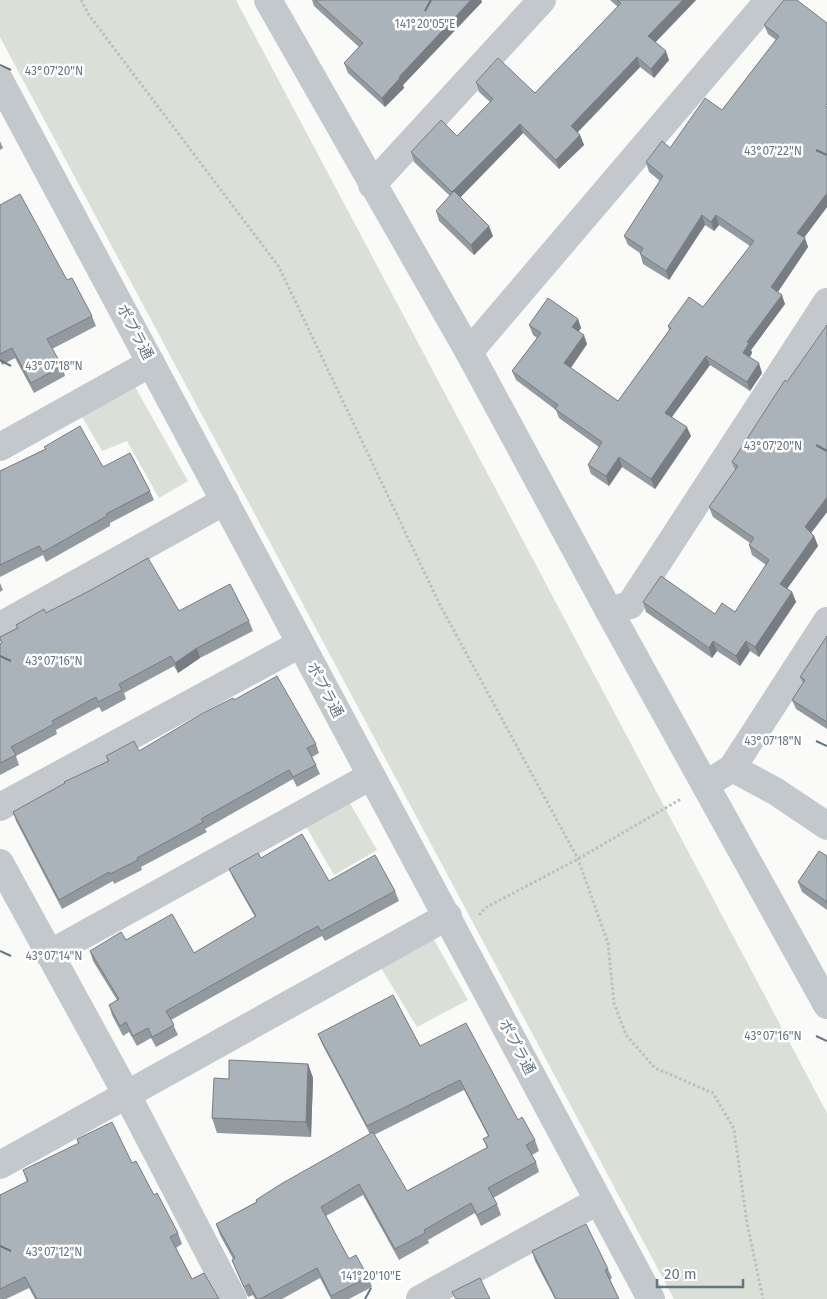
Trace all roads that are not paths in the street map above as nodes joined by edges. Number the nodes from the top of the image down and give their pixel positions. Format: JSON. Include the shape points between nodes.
{"nodes":[{"id":1,"x":268,"y":0,"type":"edge"},
{"id":2,"x":542,"y":0,"type":"edge"},
{"id":3,"x":769,"y":0,"type":"edge"},
{"id":4,"x":0,"y":81,"type":"edge"},
{"id":5,"x":372,"y":185,"type":"junction"},
{"id":6,"x":827,"y":302,"type":"edge"},
{"id":7,"x":469,"y":352,"type":"junction"},
{"id":8,"x":151,"y":363,"type":"junction"},
{"id":9,"x":2,"y":442,"type":"edge"},
{"id":10,"x":225,"y":501,"type":"junction"},
{"id":11,"x":608,"y":612,"type":"junction"},
{"id":12,"x":827,"y":621,"type":"edge"},
{"id":13,"x":0,"y":626,"type":"edge"},
{"id":14,"x":300,"y":644,"type":"junction"},
{"id":15,"x":732,"y":768,"type":"junction"},
{"id":16,"x":371,"y":776,"type":"junction"},
{"id":17,"x":706,"y":785,"type":"junction"},
{"id":18,"x":0,"y":807,"type":"edge"},
{"id":19,"x":827,"y":826,"type":"edge"},
{"id":20,"x":0,"y":863,"type":"edge"},
{"id":21,"x":11,"y":909,"type":"edge"},
{"id":22,"x":454,"y":927,"type":"junction"},
{"id":23,"x":49,"y":954,"type":"junction"},
{"id":24,"x":827,"y":1005,"type":"edge"},
{"id":25,"x":127,"y":1095,"type":"junction"},
{"id":26,"x":0,"y":1166,"type":"edge"},
{"id":27,"x":598,"y":1201,"type":"junction"},
{"id":28,"x":233,"y":1299,"type":"edge"},
{"id":29,"x":420,"y":1299,"type":"edge"},
{"id":30,"x":650,"y":1299,"type":"edge"}],
"edges":[{"from":1,"to":5,"type":"street"},
{"from":2,"to":5,"type":"street"},
{"from":3,"to":7,"type":"street"},
{"from":4,"to":8,"type":"street","name":"ポプラ通"},
{"from":5,"to":7,"type":"street"},
{"from":6,"to":11,"type":"street","via":[[630,605]]},
{"from":7,"to":11,"type":"street"},
{"from":8,"to":9,"type":"street"},
{"from":8,"to":10,"type":"street","name":"ポプラ通"},
{"from":10,"to":13,"type":"street"},
{"from":10,"to":14,"type":"street","name":"ポプラ通"},
{"from":11,"to":17,"type":"street"},
{"from":12,"to":15,"type":"street"},
{"from":14,"to":16,"type":"street","name":"ポプラ通"},
{"from":14,"to":18,"type":"street"},
{"from":15,"to":17,"type":"street"},
{"from":15,"to":19,"type":"street","via":[[775,790]]},
{"from":16,"to":22,"type":"street","name":"ポプラ通"},
{"from":16,"to":23,"type":"street"},
{"from":17,"to":24,"type":"street"},
{"from":20,"to":21,"type":"street"},
{"from":21,"to":23,"type":"street"},
{"from":22,"to":25,"type":"street"},
{"from":22,"to":27,"type":"street","name":"ポプラ通"},
{"from":23,"to":25,"type":"street"},
{"from":25,"to":26,"type":"street"},
{"from":25,"to":28,"type":"street"},
{"from":27,"to":29,"type":"street"},
{"from":27,"to":30,"type":"street","name":"ポプラ通"}]}
